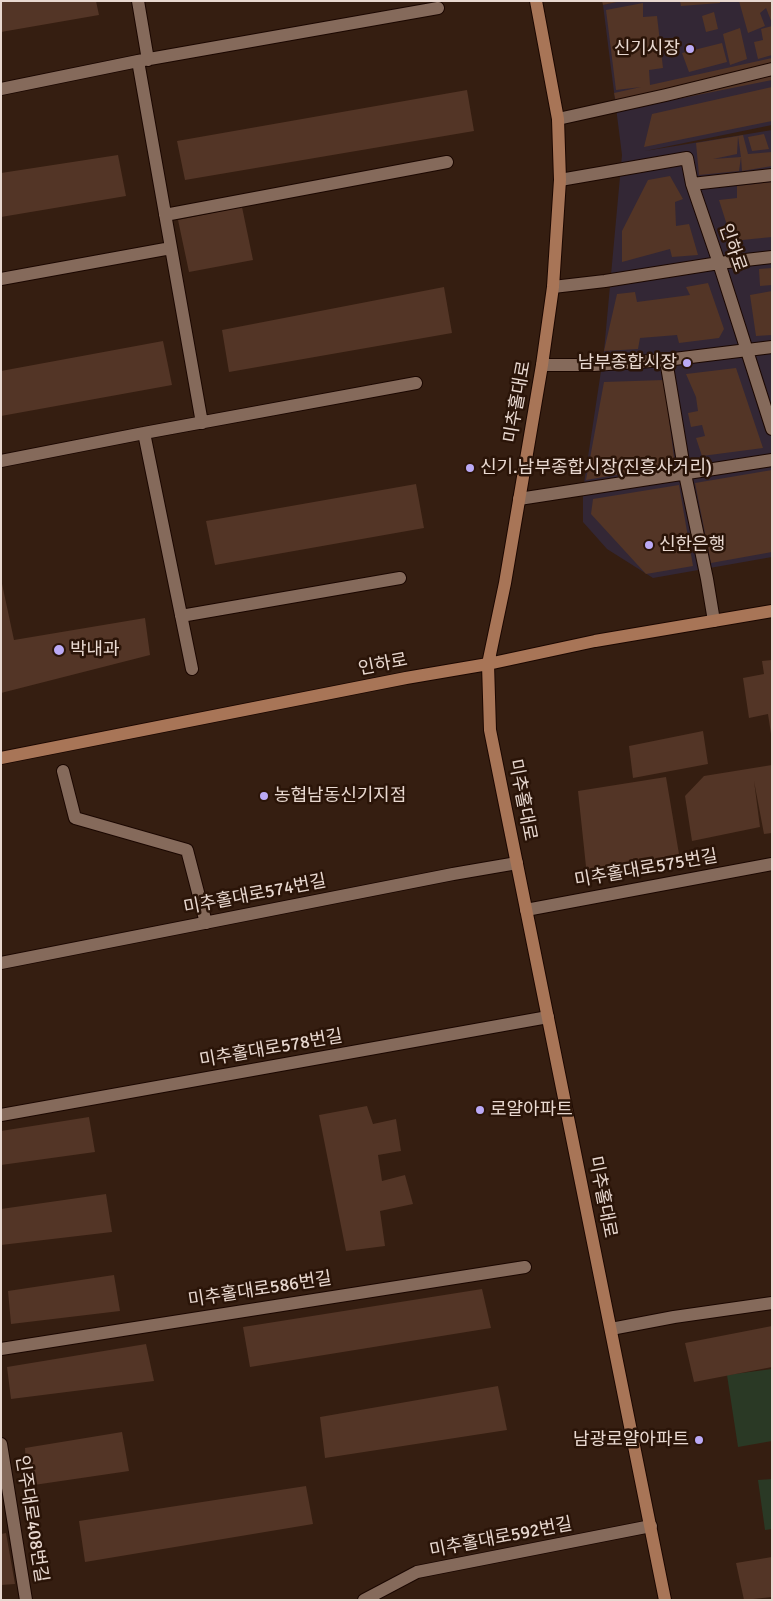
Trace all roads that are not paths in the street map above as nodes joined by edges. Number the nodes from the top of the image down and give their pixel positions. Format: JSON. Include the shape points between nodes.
{"nodes":[{"id":1,"x":138,"y":1,"type":"edge"},
{"id":2,"x":536,"y":1,"type":"edge"},
{"id":3,"x":438,"y":8,"type":"dead end"},
{"id":4,"x":143,"y":61,"type":"junction"},
{"id":5,"x":772,"y":69,"type":"edge"},
{"id":6,"x":1,"y":89,"type":"edge"},
{"id":7,"x":558,"y":118,"type":"junction"},
{"id":8,"x":447,"y":162,"type":"dead end"},
{"id":9,"x":772,"y":175,"type":"edge"},
{"id":10,"x":560,"y":180,"type":"junction"},
{"id":11,"x":692,"y":184,"type":"junction"},
{"id":12,"x":165,"y":215,"type":"junction"},
{"id":13,"x":171,"y":248,"type":"junction"},
{"id":14,"x":772,"y":257,"type":"edge"},
{"id":15,"x":719,"y":263,"type":"junction"},
{"id":16,"x":1,"y":279,"type":"edge"},
{"id":17,"x":553,"y":287,"type":"junction"},
{"id":18,"x":772,"y":347,"type":"edge"},
{"id":19,"x":746,"y":351,"type":"junction"},
{"id":20,"x":666,"y":360,"type":"junction"},
{"id":21,"x":542,"y":365,"type":"junction"},
{"id":22,"x":416,"y":383,"type":"dead end"},
{"id":23,"x":202,"y":422,"type":"junction"},
{"id":24,"x":772,"y":429,"type":"edge"},
{"id":25,"x":144,"y":433,"type":"junction"},
{"id":26,"x":772,"y":460,"type":"edge"},
{"id":27,"x":1,"y":462,"type":"edge"},
{"id":28,"x":685,"y":474,"type":"junction"},
{"id":29,"x":519,"y":499,"type":"junction"},
{"id":30,"x":400,"y":578,"type":"dead end"},
{"id":31,"x":772,"y":611,"type":"edge"},
{"id":32,"x":181,"y":616,"type":"junction"},
{"id":33,"x":714,"y":621,"type":"junction"},
{"id":34,"x":488,"y":664,"type":"junction"},
{"id":35,"x":192,"y":670,"type":"dead end"},
{"id":36,"x":1,"y":758,"type":"edge"},
{"id":37,"x":63,"y":771,"type":"dead end"},
{"id":38,"x":517,"y":863,"type":"junction"},
{"id":39,"x":772,"y":864,"type":"edge"},
{"id":40,"x":526,"y":910,"type":"junction"},
{"id":41,"x":206,"y":923,"type":"junction"},
{"id":42,"x":1,"y":963,"type":"edge"},
{"id":43,"x":548,"y":1017,"type":"junction"},
{"id":44,"x":1,"y":1115,"type":"edge"},
{"id":45,"x":525,"y":1266,"type":"dead end"},
{"id":46,"x":772,"y":1303,"type":"edge"},
{"id":47,"x":611,"y":1330,"type":"junction"},
{"id":48,"x":1,"y":1349,"type":"edge"},
{"id":49,"x":1,"y":1444,"type":"edge"},
{"id":50,"x":651,"y":1526,"type":"junction"},
{"id":51,"x":26,"y":1600,"type":"edge"},
{"id":52,"x":364,"y":1600,"type":"edge"},
{"id":53,"x":665,"y":1600,"type":"edge"}],
"edges":[{"from":1,"to":4,"type":"street"},
{"from":2,"to":7,"type":"main road","name":"미추홀대로"},
{"from":3,"to":4,"type":"street"},
{"from":4,"to":6,"type":"street"},
{"from":4,"to":12,"type":"street"},
{"from":5,"to":7,"type":"street"},
{"from":7,"to":10,"type":"main road","name":"미추홀대로"},
{"from":8,"to":12,"type":"street"},
{"from":9,"to":11,"type":"street"},
{"from":10,"to":11,"type":"street","name":"인하로","via":[[687,158]]},
{"from":10,"to":17,"type":"main road","name":"미추홀대로"},
{"from":11,"to":15,"type":"street","name":"인하로"},
{"from":12,"to":13,"type":"street"},
{"from":13,"to":16,"type":"street"},
{"from":13,"to":23,"type":"street"},
{"from":14,"to":15,"type":"street"},
{"from":15,"to":17,"type":"street"},
{"from":15,"to":19,"type":"street","name":"인하로"},
{"from":17,"to":21,"type":"main road","name":"미추홀대로"},
{"from":18,"to":19,"type":"street"},
{"from":19,"to":20,"type":"street"},
{"from":19,"to":24,"type":"street","name":"인하로"},
{"from":20,"to":21,"type":"street"},
{"from":20,"to":28,"type":"street"},
{"from":21,"to":29,"type":"main road","name":"미추홀대로"},
{"from":22,"to":23,"type":"street"},
{"from":23,"to":25,"type":"street"},
{"from":25,"to":27,"type":"street"},
{"from":25,"to":32,"type":"street"},
{"from":26,"to":28,"type":"street"},
{"from":28,"to":29,"type":"street"},
{"from":28,"to":33,"type":"street"},
{"from":29,"to":34,"type":"main road","name":"미추홀대로"},
{"from":30,"to":32,"type":"street"},
{"from":31,"to":33,"type":"main road","name":"인하로"},
{"from":32,"to":35,"type":"street"},
{"from":33,"to":34,"type":"main road","name":"인하로","via":[[595,640]]},
{"from":34,"to":36,"type":"main road","name":"인하로"},
{"from":34,"to":38,"type":"main road","name":"미추홀대로","via":[[490,730]]},
{"from":37,"to":41,"type":"street","via":[[74,818],[187,850]]},
{"from":38,"to":40,"type":"main road","name":"미추홀대로"},
{"from":38,"to":41,"type":"street","name":"미추홀대로574번길"},
{"from":39,"to":40,"type":"street","name":"미추홀대로575번길"},
{"from":40,"to":43,"type":"main road","name":"미추홀대로"},
{"from":41,"to":42,"type":"street","name":"미추홀대로574번길"},
{"from":43,"to":44,"type":"street","name":"미추홀대로578번길"},
{"from":43,"to":47,"type":"main road","name":"미추홀대로"},
{"from":45,"to":48,"type":"street","name":"미추홀대로586번길"},
{"from":46,"to":47,"type":"street"},
{"from":47,"to":50,"type":"main road","name":"미추홀대로"},
{"from":49,"to":51,"type":"street","name":"인주대로408번길"},
{"from":50,"to":52,"type":"street","name":"미추홀대로592번길","via":[[417,1572]]},
{"from":50,"to":53,"type":"main road","name":"미추홀대로"}]}
